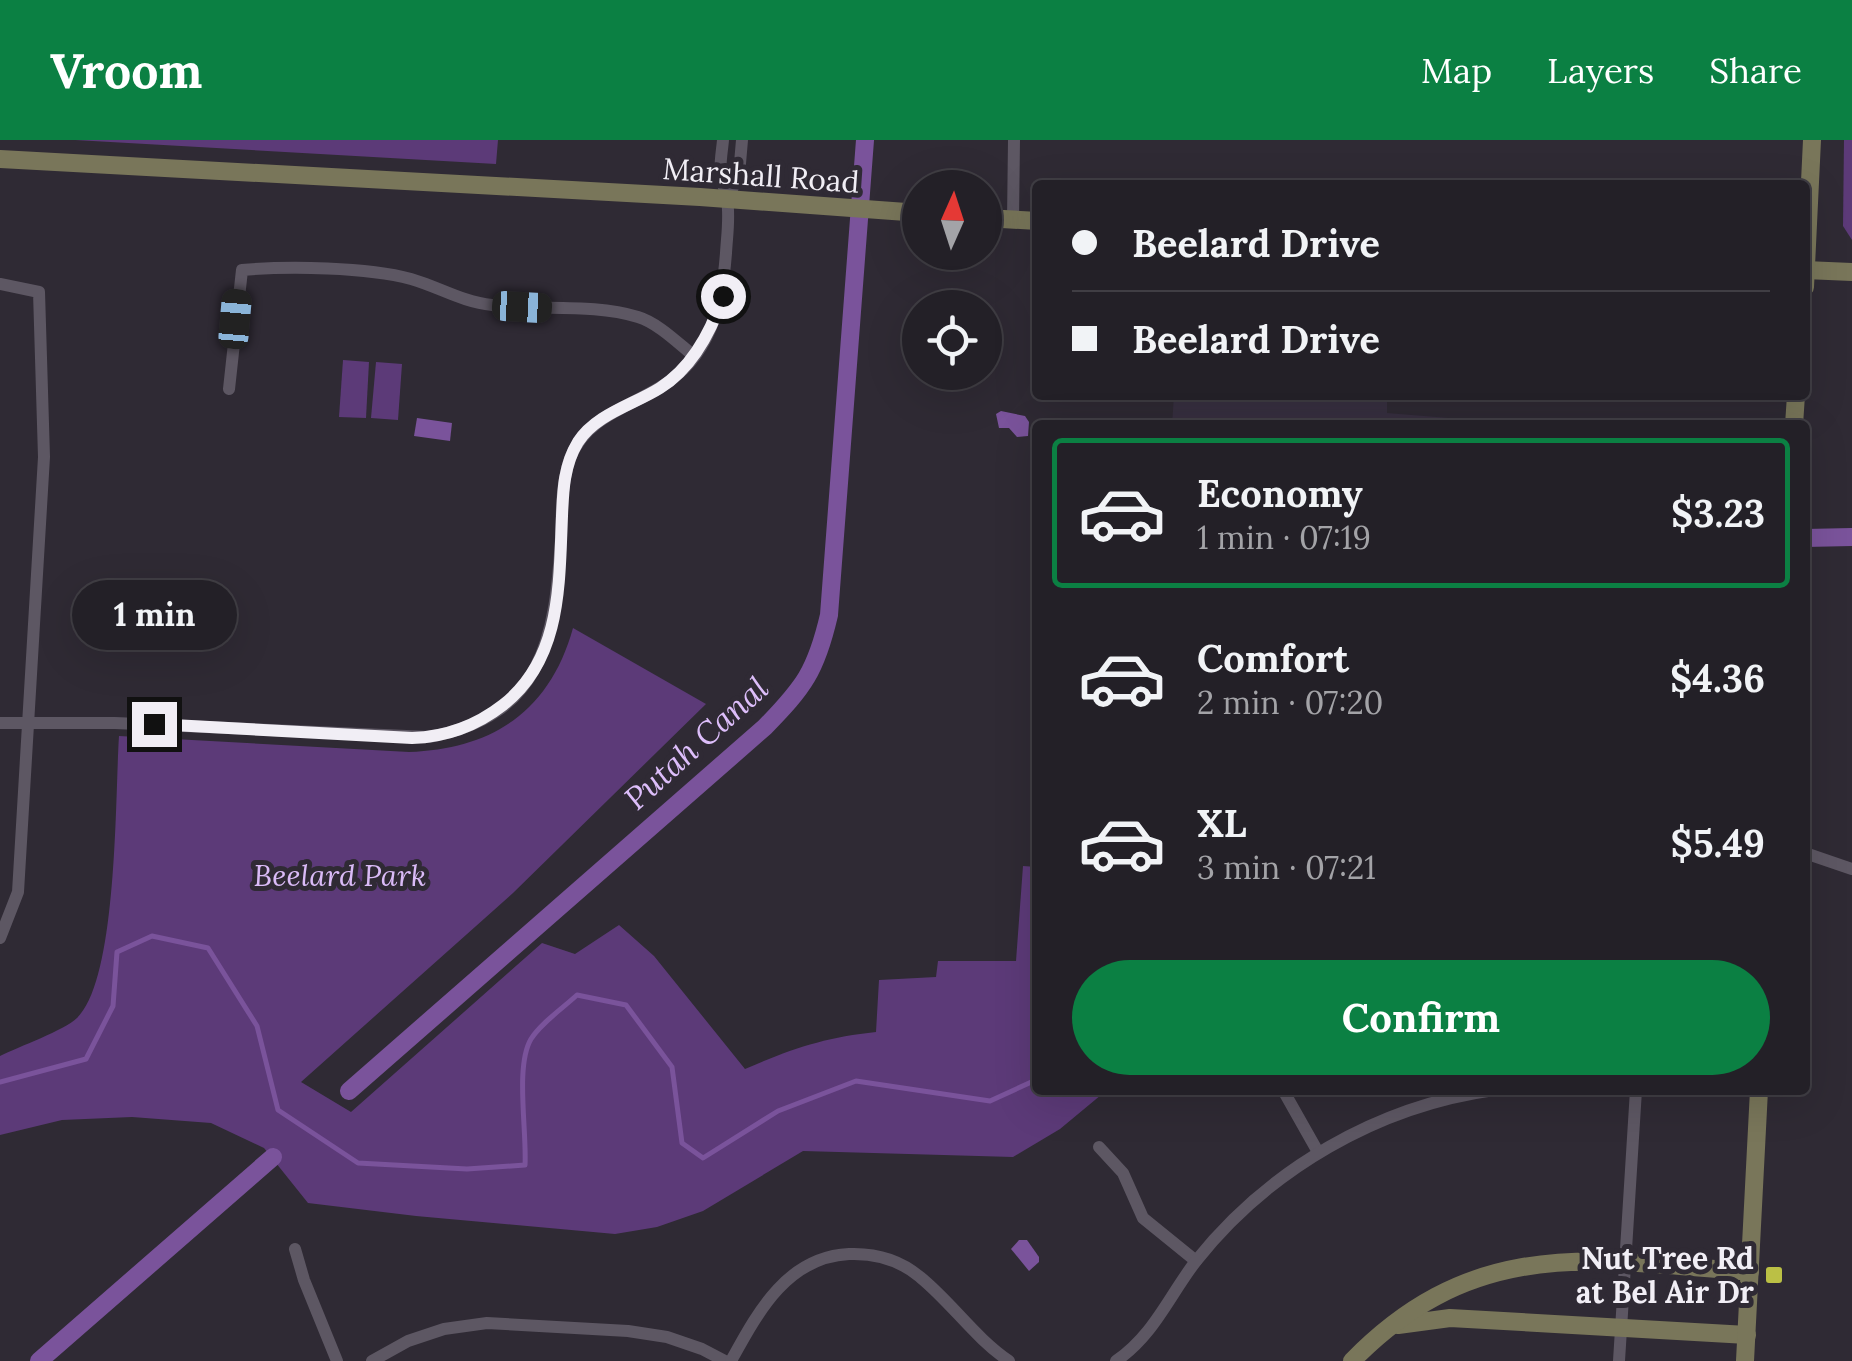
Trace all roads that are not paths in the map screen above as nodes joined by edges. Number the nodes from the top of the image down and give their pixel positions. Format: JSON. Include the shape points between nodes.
{"nodes":[{"id":1,"x":723,"y":140,"type":"edge"},
{"id":2,"x":742,"y":140,"type":"edge"},
{"id":3,"x":1014,"y":140,"type":"edge"},
{"id":4,"x":1812,"y":140,"type":"edge"},
{"id":5,"x":0,"y":159,"type":"edge"},
{"id":6,"x":1810,"y":180,"type":"edge"},
{"id":7,"x":728,"y":200,"type":"junction"},
{"id":8,"x":902,"y":212,"type":"edge"},
{"id":9,"x":1002,"y":219,"type":"edge"},
{"id":10,"x":1013,"y":220,"type":"junction"},
{"id":11,"x":1032,"y":222,"type":"edge"},
{"id":12,"x":1852,"y":272,"type":"edge"},
{"id":13,"x":1810,"y":276,"type":"edge"},
{"id":14,"x":0,"y":284,"type":"edge"},
{"id":15,"x":694,"y":356,"type":"junction"},
{"id":16,"x":229,"y":389,"type":"dead end"},
{"id":17,"x":0,"y":723,"type":"edge"},
{"id":18,"x":28,"y":723,"type":"junction"},
{"id":19,"x":1810,"y":855,"type":"edge"},
{"id":20,"x":1852,"y":869,"type":"edge"},
{"id":21,"x":0,"y":938,"type":"edge"},
{"id":22,"x":1285,"y":1095,"type":"edge"},
{"id":23,"x":1454,"y":1095,"type":"edge"},
{"id":24,"x":1636,"y":1095,"type":"edge"},
{"id":25,"x":1759,"y":1095,"type":"edge"},
{"id":26,"x":1099,"y":1147,"type":"dead end"},
{"id":27,"x":1318,"y":1152,"type":"junction"},
{"id":28,"x":295,"y":1249,"type":"dead end"},
{"id":29,"x":1196,"y":1261,"type":"junction"},
{"id":30,"x":1627,"y":1262,"type":"junction"},
{"id":31,"x":1750,"y":1272,"type":"junction"},
{"id":32,"x":1388,"y":1327,"type":"junction"},
{"id":33,"x":1621,"y":1328,"type":"junction"},
{"id":34,"x":1747,"y":1334,"type":"junction"},
{"id":35,"x":337,"y":1361,"type":"edge"},
{"id":36,"x":372,"y":1361,"type":"edge"},
{"id":37,"x":728,"y":1361,"type":"edge"},
{"id":38,"x":1009,"y":1361,"type":"edge"},
{"id":39,"x":1116,"y":1361,"type":"edge"},
{"id":40,"x":1352,"y":1361,"type":"edge"},
{"id":41,"x":1619,"y":1361,"type":"edge"},
{"id":42,"x":1745,"y":1361,"type":"edge"}],
"edges":[{"from":1,"to":7,"type":"street","via":[[720,174]]},
{"from":2,"to":7,"type":"street","via":[[739,175]]},
{"from":3,"to":10,"type":"street"},
{"from":4,"to":6,"type":"street"},
{"from":5,"to":7,"type":"street","name":"Marshall Road"},
{"from":7,"to":8,"type":"street","name":"Marshall Road"},
{"from":7,"to":15,"type":"street","via":[[723,296]]},
{"from":9,"to":10,"type":"street"},
{"from":10,"to":11,"type":"street"},
{"from":12,"to":13,"type":"street"},
{"from":14,"to":18,"type":"street","via":[[38,292],[42,310],[44,457]]},
{"from":15,"to":16,"type":"street","via":[[643,318],[620,313],[489,305],[381,273],[267,268],[242,270]]},
{"from":15,"to":18,"type":"street","via":[[662,386],[599,421],[578,444],[563,487],[549,641],[528,680],[485,718],[446,734],[412,738]]},
{"from":17,"to":18,"type":"street"},
{"from":18,"to":21,"type":"street","via":[[18,892]]},
{"from":19,"to":20,"type":"street"},
{"from":22,"to":27,"type":"street"},
{"from":23,"to":27,"type":"street"},
{"from":24,"to":30,"type":"street"},
{"from":25,"to":31,"type":"street"},
{"from":26,"to":29,"type":"street","via":[[1123,1173],[1143,1218]]},
{"from":27,"to":29,"type":"street","via":[[1271,1184]]},
{"from":28,"to":35,"type":"street"},
{"from":29,"to":39,"type":"street","via":[[1145,1338]]},
{"from":30,"to":31,"type":"street"},
{"from":30,"to":32,"type":"street","via":[[1505,1269],[1429,1298]]},
{"from":30,"to":33,"type":"street"},
{"from":31,"to":34,"type":"street"},
{"from":32,"to":33,"type":"street","via":[[1450,1318]]},
{"from":32,"to":40,"type":"street"},
{"from":33,"to":34,"type":"street"},
{"from":33,"to":41,"type":"street"},
{"from":34,"to":42,"type":"street"},
{"from":36,"to":37,"type":"street","via":[[444,1329],[486,1323],[667,1337]]},
{"from":37,"to":38,"type":"street","via":[[787,1278],[834,1255],[864,1254],[894,1260],[916,1274]]}]}
